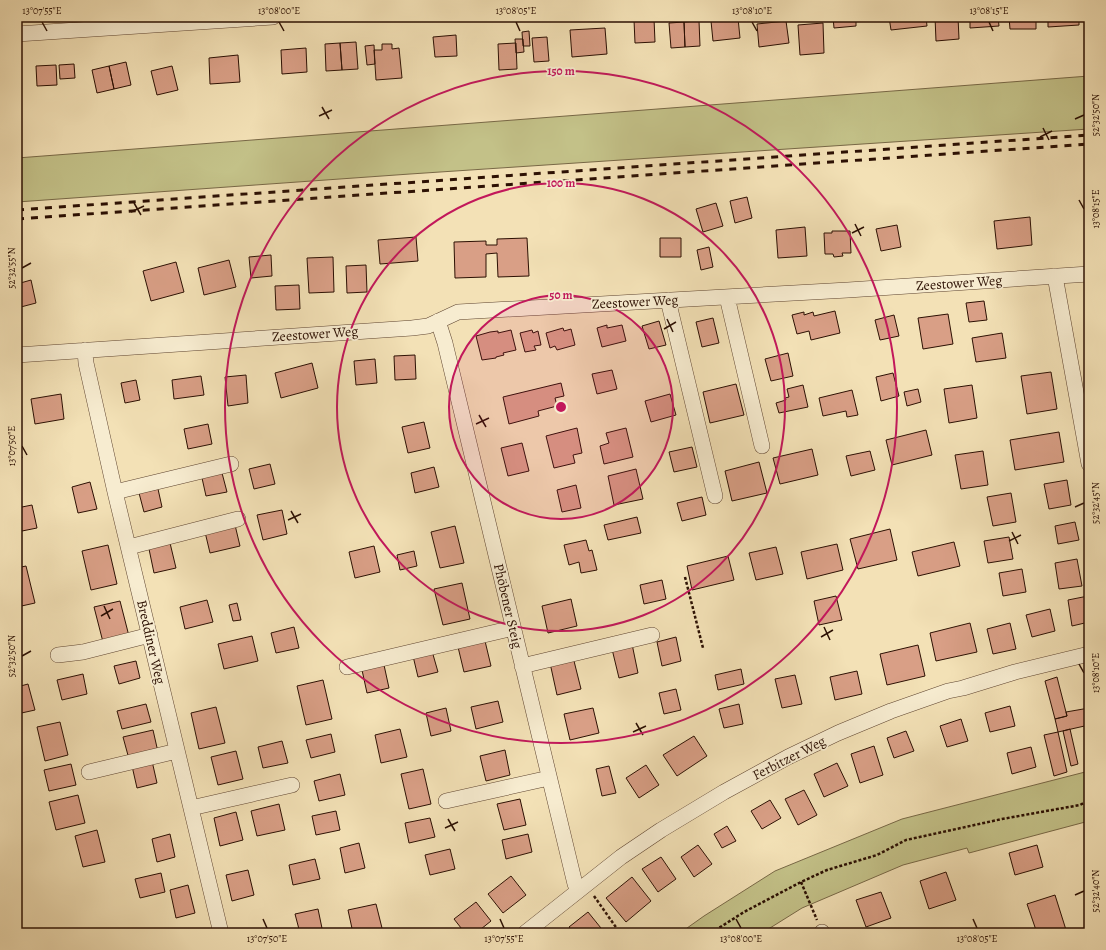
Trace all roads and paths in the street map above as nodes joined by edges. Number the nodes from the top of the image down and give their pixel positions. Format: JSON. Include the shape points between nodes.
{"nodes":[{"id":1,"x":273,"y":17,"type":"edge"},
{"id":2,"x":17,"y":34,"type":"edge"},
{"id":3,"x":1089,"y":274,"type":"edge"},
{"id":4,"x":1055,"y":276,"type":"junction"},
{"id":5,"x":726,"y":297,"type":"junction"},
{"id":6,"x":668,"y":300,"type":"junction"},
{"id":7,"x":438,"y":321,"type":"junction"},
{"id":8,"x":85,"y":350,"type":"junction"},
{"id":9,"x":17,"y":354,"type":"edge"},
{"id":10,"x":762,"y":446,"type":"dead end"},
{"id":11,"x":231,"y":464,"type":"dead end"},
{"id":12,"x":1089,"y":464,"type":"edge"},
{"id":13,"x":115,"y":492,"type":"junction"},
{"id":14,"x":715,"y":496,"type":"dead end"},
{"id":15,"x":238,"y":519,"type":"dead end"},
{"id":16,"x":129,"y":547,"type":"junction"},
{"id":17,"x":685,"y":577,"type":"dead end"},
{"id":18,"x":513,"y":628,"type":"junction"},
{"id":19,"x":150,"y":635,"type":"junction"},
{"id":20,"x":652,"y":635,"type":"dead end"},
{"id":21,"x":703,"y":648,"type":"dead end"},
{"id":22,"x":1089,"y":654,"type":"edge"},
{"id":23,"x":58,"y":655,"type":"dead end"},
{"id":24,"x":522,"y":666,"type":"junction"},
{"id":25,"x":347,"y":667,"type":"dead end"},
{"id":26,"x":178,"y":752,"type":"junction"},
{"id":27,"x":89,"y":772,"type":"dead end"},
{"id":28,"x":549,"y":778,"type":"junction"},
{"id":29,"x":292,"y":785,"type":"dead end"},
{"id":30,"x":1089,"y":800,"type":"edge"},
{"id":31,"x":446,"y":801,"type":"dead end"},
{"id":32,"x":191,"y":808,"type":"junction"},
{"id":33,"x":801,"y":882,"type":"junction"},
{"id":34,"x":582,"y":888,"type":"junction"},
{"id":35,"x":822,"y":932,"type":"edge"},
{"id":36,"x":221,"y":933,"type":"edge"},
{"id":37,"x":525,"y":933,"type":"edge"},
{"id":38,"x":620,"y":933,"type":"edge"},
{"id":39,"x":711,"y":933,"type":"edge"}],
"edges":[{"from":1,"to":2,"type":"street"},
{"from":3,"to":4,"type":"street","name":"Zeestower Weg"},
{"from":4,"to":5,"type":"street","name":"Zeestower Weg"},
{"from":4,"to":12,"type":"street"},
{"from":5,"to":6,"type":"street","name":"Zeestower Weg"},
{"from":5,"to":10,"type":"street"},
{"from":6,"to":7,"type":"street","name":"Zeestower Weg","via":[[458,312]]},
{"from":6,"to":14,"type":"street"},
{"from":7,"to":8,"type":"street","name":"Zeestower Weg","via":[[428,326],[412,328]]},
{"from":7,"to":18,"type":"street","name":"Phöbener Steig"},
{"from":8,"to":9,"type":"street","name":"Zeestower Weg"},
{"from":8,"to":13,"type":"street","name":"Breddiner Weg"},
{"from":11,"to":13,"type":"street"},
{"from":13,"to":16,"type":"street","name":"Breddiner Weg"},
{"from":15,"to":16,"type":"street"},
{"from":16,"to":19,"type":"street","name":"Breddiner Weg"},
{"from":17,"to":21,"type":"path"},
{"from":18,"to":24,"type":"street","name":"Phöbener Steig"},
{"from":18,"to":25,"type":"street"},
{"from":19,"to":23,"type":"street","via":[[83,652]]},
{"from":19,"to":26,"type":"street","name":"Breddiner Weg"},
{"from":20,"to":24,"type":"street"},
{"from":22,"to":34,"type":"street","name":"Ferbitzer Weg","via":[[948,691],[890,711],[838,733],[724,792],[621,857]]},
{"from":24,"to":28,"type":"street","name":"Phöbener Steig"},
{"from":26,"to":27,"type":"street"},
{"from":26,"to":32,"type":"street","name":"Breddiner Weg"},
{"from":28,"to":31,"type":"street"},
{"from":28,"to":34,"type":"street","name":"Phöbener Steig","via":[[574,884]]},
{"from":29,"to":32,"type":"street"},
{"from":30,"to":33,"type":"path","via":[[1080,805],[906,840],[877,855],[827,870]]},
{"from":32,"to":36,"type":"street","name":"Breddiner Weg"},
{"from":33,"to":35,"type":"path"},
{"from":33,"to":39,"type":"path","via":[[744,912]]},
{"from":34,"to":37,"type":"street","name":"Ferbitzer Weg"},
{"from":34,"to":38,"type":"path"}]}
